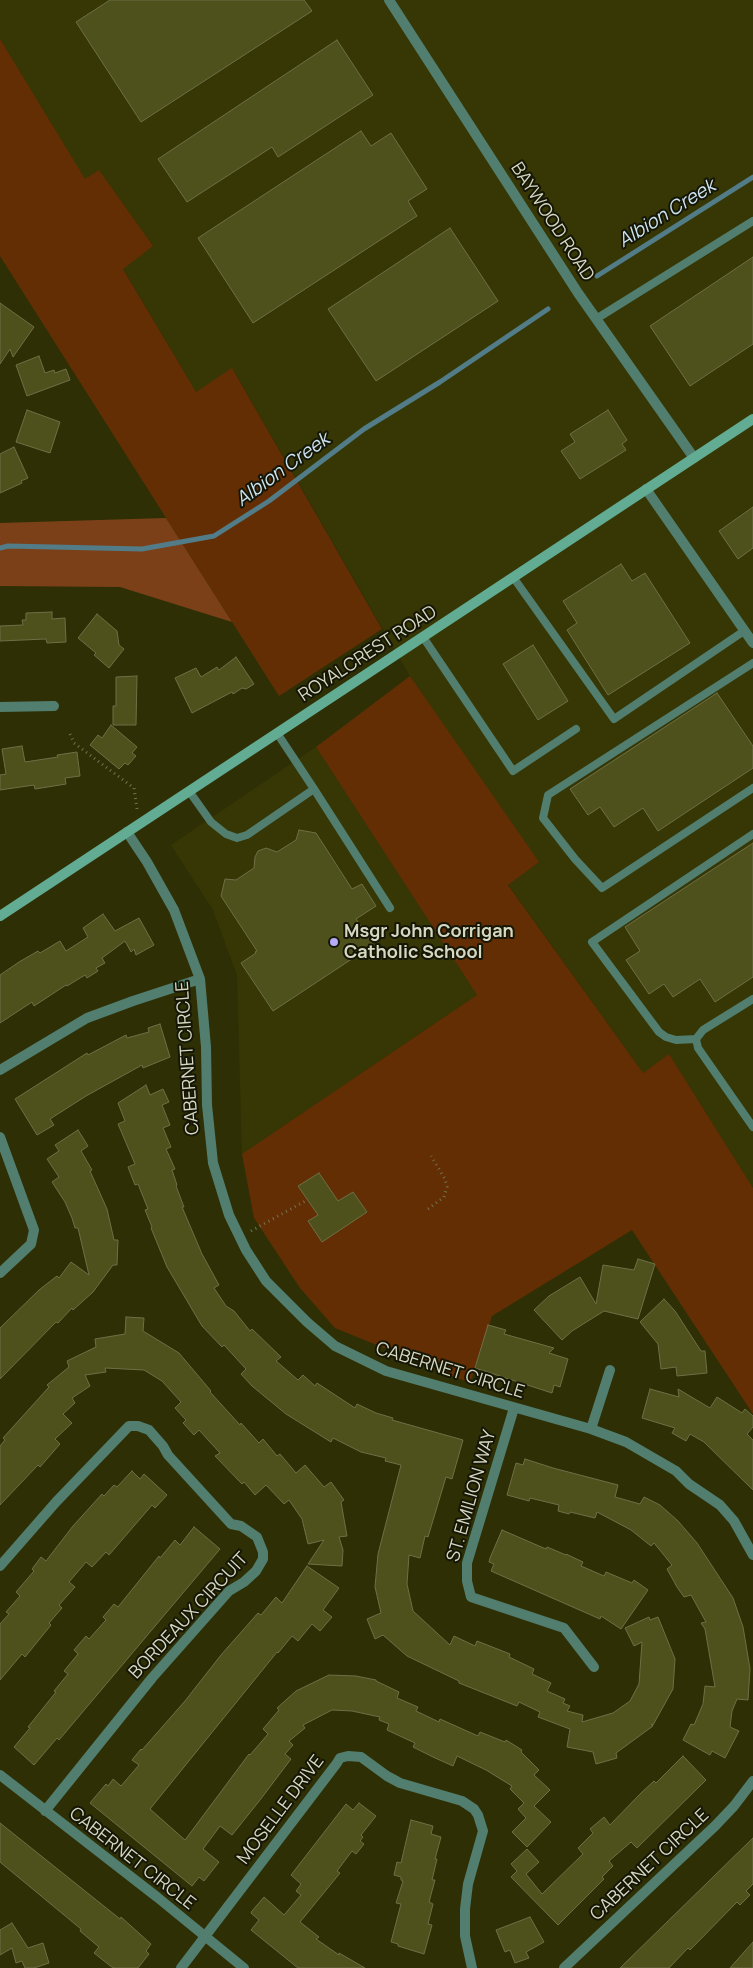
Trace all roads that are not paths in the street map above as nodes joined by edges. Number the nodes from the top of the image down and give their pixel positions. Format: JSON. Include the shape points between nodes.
{"nodes":[{"id":1,"x":389,"y":0,"type":"edge"},
{"id":2,"x":752,"y":222,"type":"edge"},
{"id":3,"x":596,"y":319,"type":"junction"},
{"id":4,"x":753,"y":419,"type":"edge"},
{"id":5,"x":694,"y":458,"type":"junction"},
{"id":6,"x":646,"y":489,"type":"junction"},
{"id":7,"x":512,"y":577,"type":"junction"},
{"id":8,"x":744,"y":631,"type":"junction"},
{"id":9,"x":422,"y":637,"type":"junction"},
{"id":10,"x":753,"y":644,"type":"edge"},
{"id":11,"x":753,"y":663,"type":"edge"},
{"id":12,"x":54,"y":706,"type":"dead end"},
{"id":13,"x":0,"y":707,"type":"edge"},
{"id":14,"x":576,"y":729,"type":"dead end"},
{"id":15,"x":277,"y":733,"type":"junction"},
{"id":16,"x":753,"y":788,"type":"edge"},
{"id":17,"x":314,"y":790,"type":"junction"},
{"id":18,"x":189,"y":791,"type":"junction"},
{"id":19,"x":127,"y":832,"type":"junction"},
{"id":20,"x":753,"y":834,"type":"edge"},
{"id":21,"x":390,"y":908,"type":"dead end"},
{"id":22,"x":0,"y":916,"type":"edge"},
{"id":23,"x":200,"y":979,"type":"junction"},
{"id":24,"x":753,"y":999,"type":"edge"},
{"id":25,"x":696,"y":1039,"type":"junction"},
{"id":26,"x":0,"y":1070,"type":"edge"},
{"id":27,"x":753,"y":1127,"type":"edge"},
{"id":28,"x":0,"y":1137,"type":"edge"},
{"id":29,"x":0,"y":1273,"type":"edge"},
{"id":30,"x":610,"y":1370,"type":"dead end"},
{"id":31,"x":514,"y":1408,"type":"junction"},
{"id":32,"x":591,"y":1429,"type":"junction"},
{"id":33,"x":753,"y":1554,"type":"edge"},
{"id":34,"x":0,"y":1566,"type":"edge"},
{"id":35,"x":594,"y":1667,"type":"dead end"},
{"id":36,"x":0,"y":1775,"type":"edge"},
{"id":37,"x":753,"y":1781,"type":"edge"},
{"id":38,"x":45,"y":1811,"type":"junction"},
{"id":39,"x":205,"y":1938,"type":"junction"},
{"id":40,"x":181,"y":1968,"type":"edge"},
{"id":41,"x":244,"y":1968,"type":"edge"},
{"id":42,"x":472,"y":1968,"type":"edge"},
{"id":43,"x":564,"y":1968,"type":"edge"}],
"edges":[{"from":1,"to":3,"type":"street","name":"BAYWOOD ROAD"},
{"from":2,"to":3,"type":"lane"},
{"from":3,"to":5,"type":"street","name":"BAYWOOD ROAD"},
{"from":4,"to":5,"type":"street","name":"ROYALCREST ROAD"},
{"from":5,"to":6,"type":"street","name":"ROYALCREST ROAD"},
{"from":6,"to":7,"type":"street","name":"ROYALCREST ROAD"},
{"from":6,"to":8,"type":"street"},
{"from":7,"to":8,"type":"lane","via":[[614,719]]},
{"from":7,"to":9,"type":"street","name":"ROYALCREST ROAD"},
{"from":8,"to":10,"type":"street"},
{"from":9,"to":14,"type":"lane","via":[[514,771]]},
{"from":9,"to":15,"type":"street","name":"ROYALCREST ROAD"},
{"from":11,"to":16,"type":"lane","via":[[548,795],[543,818],[574,859],[602,888]]},
{"from":12,"to":13,"type":"street"},
{"from":15,"to":17,"type":"lane"},
{"from":15,"to":18,"type":"street","name":"ROYALCREST ROAD"},
{"from":17,"to":18,"type":"lane","via":[[247,835],[237,838],[211,822]]},
{"from":17,"to":21,"type":"lane"},
{"from":18,"to":19,"type":"street","name":"ROYALCREST ROAD"},
{"from":19,"to":22,"type":"street","name":"ROYALCREST ROAD"},
{"from":19,"to":23,"type":"street","name":"CABERNET CIRCLE","via":[[174,910]]},
{"from":20,"to":25,"type":"lane","via":[[592,942],[659,1032],[676,1040]]},
{"from":23,"to":26,"type":"street","via":[[87,1018]]},
{"from":23,"to":31,"type":"street","name":"CABERNET CIRCLE","via":[[212,1163],[229,1215],[266,1281],[335,1346],[386,1371]]},
{"from":24,"to":25,"type":"lane","via":[[704,1030]]},
{"from":25,"to":27,"type":"lane","via":[[698,1048]]},
{"from":28,"to":29,"type":"street","via":[[34,1230],[30,1244]]},
{"from":30,"to":32,"type":"street"},
{"from":31,"to":32,"type":"street","name":"CABERNET CIRCLE"},
{"from":31,"to":35,"type":"street","name":"ST. EMILION WAY","via":[[467,1563],[467,1581],[472,1597],[564,1628]]},
{"from":32,"to":33,"type":"street","name":"CABERNET CIRCLE","via":[[626,1442],[676,1471],[734,1521]]},
{"from":34,"to":38,"type":"street","name":"BORDEAUX CIRCUIT","via":[[128,1426],[149,1430],[231,1524],[241,1526],[256,1537],[263,1552],[263,1560],[256,1571],[229,1590],[152,1678]]},
{"from":36,"to":38,"type":"street","name":"CABERNET CIRCLE"},
{"from":37,"to":43,"type":"street","name":"CABERNET CIRCLE","via":[[715,1826]]},
{"from":38,"to":39,"type":"street","name":"CABERNET CIRCLE"},
{"from":39,"to":40,"type":"street","name":"MOSELLE DRIVE"},
{"from":39,"to":41,"type":"street","name":"CABERNET CIRCLE"},
{"from":39,"to":42,"type":"street","name":"MOSELLE DRIVE","via":[[340,1758],[357,1756],[400,1783],[462,1801],[478,1815],[483,1831],[468,1884],[465,1909],[465,1936]]}]}
